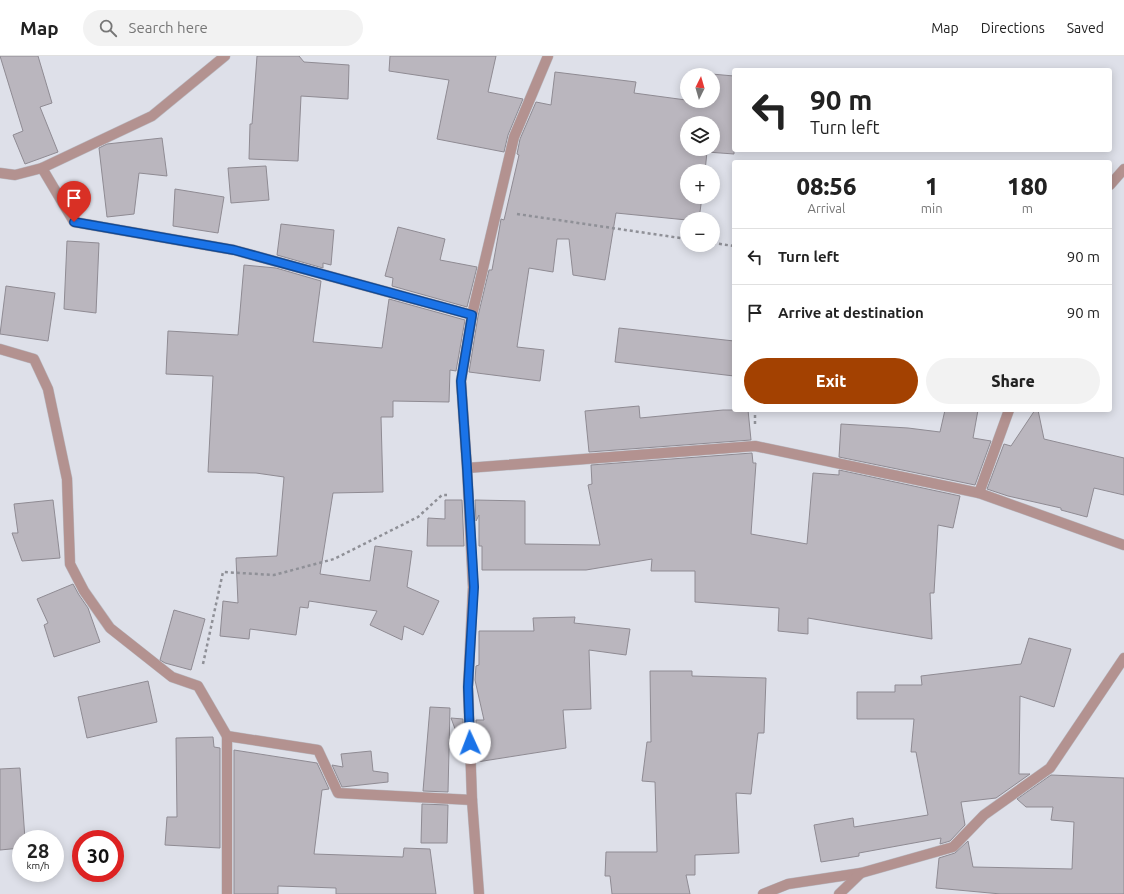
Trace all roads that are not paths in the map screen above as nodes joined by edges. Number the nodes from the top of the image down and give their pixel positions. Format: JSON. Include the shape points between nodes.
{"nodes":[{"id":1,"x":226,"y":56,"type":"edge"},
{"id":2,"x":548,"y":56,"type":"edge"},
{"id":3,"x":42,"y":168,"type":"junction"},
{"id":4,"x":1124,"y":169,"type":"edge"},
{"id":5,"x":0,"y":173,"type":"edge"},
{"id":6,"x":1112,"y":183,"type":"edge"},
{"id":7,"x":472,"y":315,"type":"junction"},
{"id":8,"x":0,"y":349,"type":"edge"},
{"id":9,"x":1008,"y":412,"type":"edge"},
{"id":10,"x":467,"y":468,"type":"junction"},
{"id":11,"x":979,"y":493,"type":"junction"},
{"id":12,"x":1124,"y":545,"type":"edge"},
{"id":13,"x":1124,"y":658,"type":"edge"},
{"id":14,"x":226,"y":736,"type":"junction"},
{"id":15,"x":472,"y":800,"type":"junction"},
{"id":16,"x":861,"y":873,"type":"junction"},
{"id":17,"x":227,"y":894,"type":"edge"},
{"id":18,"x":479,"y":894,"type":"edge"},
{"id":19,"x":763,"y":894,"type":"edge"},
{"id":20,"x":839,"y":894,"type":"edge"}],
"edges":[{"from":1,"to":3,"type":"street","via":[[152,116]]},
{"from":2,"to":7,"type":"street","via":[[514,137]]},
{"from":3,"to":5,"type":"street","via":[[14,175]]},
{"from":3,"to":7,"type":"street","via":[[74,222],[234,250]]},
{"from":4,"to":6,"type":"street"},
{"from":7,"to":10,"type":"street","via":[[461,381]]},
{"from":8,"to":14,"type":"street","via":[[34,359],[48,389],[67,480],[70,564],[84,591],[110,628],[172,677],[198,686]]},
{"from":9,"to":11,"type":"street"},
{"from":10,"to":11,"type":"street","via":[[755,446]]},
{"from":10,"to":15,"type":"street","via":[[474,587],[468,687]]},
{"from":11,"to":12,"type":"street"},
{"from":13,"to":16,"type":"street","via":[[1050,768],[984,815],[953,847]]},
{"from":14,"to":15,"type":"street","via":[[318,750],[338,793]]},
{"from":14,"to":17,"type":"street"},
{"from":15,"to":18,"type":"street"},
{"from":16,"to":19,"type":"street","via":[[788,884]]},
{"from":16,"to":20,"type":"street"}]}
